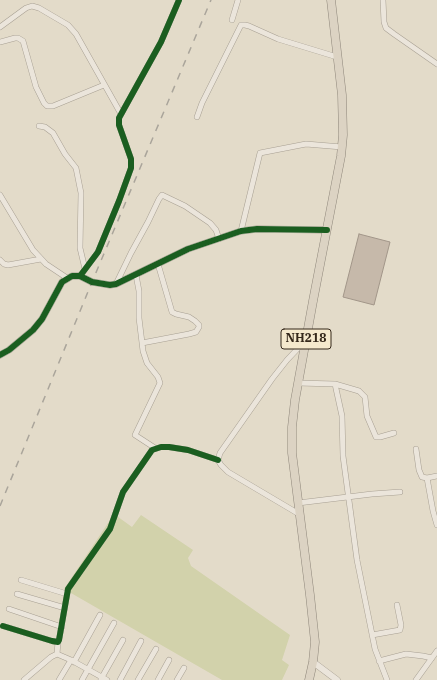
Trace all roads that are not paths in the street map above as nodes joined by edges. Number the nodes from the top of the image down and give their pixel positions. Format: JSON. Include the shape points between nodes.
{"nodes":[{"id":1,"x":179,"y":0,"type":"edge"},
{"id":2,"x":238,"y":0,"type":"edge"},
{"id":3,"x":330,"y":0,"type":"edge"},
{"id":4,"x":383,"y":0,"type":"edge"},
{"id":5,"x":232,"y":20,"type":"dead end"},
{"id":6,"x":0,"y":27,"type":"edge"},
{"id":7,"x":0,"y":42,"type":"edge"},
{"id":8,"x":337,"y":57,"type":"junction"},
{"id":9,"x":436,"y":61,"type":"edge"},
{"id":10,"x":104,"y":85,"type":"junction"},
{"id":11,"x":121,"y":114,"type":"junction"},
{"id":12,"x":197,"y":117,"type":"dead end"},
{"id":13,"x":38,"y":126,"type":"dead end"},
{"id":14,"x":342,"y":147,"type":"junction"},
{"id":15,"x":0,"y":195,"type":"edge"},
{"id":16,"x":327,"y":230,"type":"junction"},
{"id":17,"x":241,"y":231,"type":"junction"},
{"id":18,"x":219,"y":239,"type":"junction"},
{"id":19,"x":41,"y":259,"type":"junction"},
{"id":20,"x":0,"y":260,"type":"edge"},
{"id":21,"x":158,"y":264,"type":"junction"},
{"id":22,"x":85,"y":269,"type":"junction"},
{"id":23,"x":136,"y":275,"type":"junction"},
{"id":24,"x":80,"y":276,"type":"junction"},
{"id":25,"x":67,"y":278,"type":"junction"},
{"id":26,"x":116,"y":284,"type":"junction"},
{"id":27,"x":306,"y":340,"type":"junction"},
{"id":28,"x":142,"y":343,"type":"junction"},
{"id":29,"x":0,"y":355,"type":"edge"},
{"id":30,"x":298,"y":383,"type":"junction"},
{"id":31,"x":335,"y":384,"type":"junction"},
{"id":32,"x":394,"y":433,"type":"dead end"},
{"id":33,"x":155,"y":448,"type":"junction"},
{"id":34,"x":416,"y":449,"type":"dead end"},
{"id":35,"x":218,"y":460,"type":"junction"},
{"id":36,"x":437,"y":476,"type":"edge"},
{"id":37,"x":427,"y":478,"type":"junction"},
{"id":38,"x":400,"y":492,"type":"dead end"},
{"id":39,"x":349,"y":497,"type":"junction"},
{"id":40,"x":298,"y":503,"type":"junction"},
{"id":41,"x":300,"y":514,"type":"junction"},
{"id":42,"x":437,"y":525,"type":"edge"},
{"id":43,"x":21,"y":580,"type":"dead end"},
{"id":44,"x":17,"y":594,"type":"dead end"},
{"id":45,"x":67,"y":594,"type":"junction"},
{"id":46,"x":397,"y":605,"type":"dead end"},
{"id":47,"x":65,"y":608,"type":"junction"},
{"id":48,"x":9,"y":609,"type":"dead end"},
{"id":49,"x":100,"y":615,"type":"dead end"},
{"id":50,"x":114,"y":623,"type":"dead end"},
{"id":51,"x":3,"y":626,"type":"dead end"},
{"id":52,"x":62,"y":627,"type":"junction"},
{"id":53,"x":372,"y":636,"type":"junction"},
{"id":54,"x":123,"y":640,"type":"dead end"},
{"id":55,"x":141,"y":641,"type":"dead end"},
{"id":56,"x":58,"y":642,"type":"junction"},
{"id":57,"x":156,"y":649,"type":"dead end"},
{"id":58,"x":437,"y":651,"type":"edge"},
{"id":59,"x":57,"y":654,"type":"junction"},
{"id":60,"x":432,"y":658,"type":"junction"},
{"id":61,"x":169,"y":660,"type":"dead end"},
{"id":62,"x":73,"y":661,"type":"junction"},
{"id":63,"x":379,"y":661,"type":"junction"},
{"id":64,"x":313,"y":662,"type":"junction"},
{"id":65,"x":184,"y":668,"type":"dead end"},
{"id":66,"x":88,"y":669,"type":"junction"},
{"id":67,"x":103,"y":679,"type":"edge"},
{"id":68,"x":26,"y":680,"type":"edge"},
{"id":69,"x":59,"y":680,"type":"edge"},
{"id":70,"x":82,"y":680,"type":"edge"},
{"id":71,"x":120,"y":680,"type":"edge"},
{"id":72,"x":138,"y":680,"type":"edge"},
{"id":73,"x":158,"y":680,"type":"edge"},
{"id":74,"x":176,"y":680,"type":"edge"},
{"id":75,"x":309,"y":680,"type":"edge"},
{"id":76,"x":337,"y":680,"type":"edge"},
{"id":77,"x":387,"y":680,"type":"edge"},
{"id":78,"x":416,"y":680,"type":"edge"}],
"edges":[{"from":1,"to":11,"type":"street","via":[[161,42]]},
{"from":2,"to":5,"type":"street"},
{"from":3,"to":8,"type":"highway","number":"NH218"},
{"from":4,"to":9,"type":"street","via":[[386,28]]},
{"from":6,"to":10,"type":"street","via":[[29,7],[39,8],[68,25]]},
{"from":7,"to":10,"type":"street","via":[[14,38],[23,41],[36,87],[46,106],[53,106]]},
{"from":8,"to":12,"type":"street","via":[[278,39],[249,26],[241,26],[202,102]]},
{"from":8,"to":14,"type":"highway","number":"NH218","via":[[343,114]]},
{"from":10,"to":11,"type":"street"},
{"from":11,"to":22,"type":"street","via":[[118,121],[131,159],[131,168],[98,252]]},
{"from":13,"to":22,"type":"street","via":[[45,127],[53,133],[76,168],[81,192],[80,248]]},
{"from":14,"to":16,"type":"highway","number":"NH218"},
{"from":14,"to":17,"type":"street","via":[[306,144],[260,153]]},
{"from":15,"to":19,"type":"street"},
{"from":16,"to":17,"type":"street"},
{"from":16,"to":27,"type":"highway","number":"NH218"},
{"from":17,"to":18,"type":"street"},
{"from":18,"to":21,"type":"street","via":[[188,249]]},
{"from":18,"to":26,"type":"street","via":[[210,223],[185,206],[162,196]]},
{"from":19,"to":20,"type":"street","via":[[8,265]]},
{"from":19,"to":25,"type":"street"},
{"from":21,"to":23,"type":"street"},
{"from":21,"to":28,"type":"street","via":[[172,312],[189,317],[198,323],[199,327],[196,332],[189,334]]},
{"from":22,"to":24,"type":"street"},
{"from":23,"to":26,"type":"street"},
{"from":23,"to":28,"type":"street"},
{"from":24,"to":25,"type":"street"},
{"from":24,"to":26,"type":"street","via":[[92,282]]},
{"from":25,"to":29,"type":"street","via":[[62,282],[40,322]]},
{"from":27,"to":30,"type":"highway","number":"NH218"},
{"from":27,"to":35,"type":"street","via":[[272,379],[220,453]]},
{"from":28,"to":33,"type":"street","via":[[147,363],[160,383],[135,435]]},
{"from":30,"to":31,"type":"street"},
{"from":30,"to":40,"type":"highway","number":"NH218","via":[[292,427],[292,453]]},
{"from":31,"to":32,"type":"street","via":[[363,394],[367,416],[376,437]]},
{"from":31,"to":39,"type":"street","via":[[342,416]]},
{"from":33,"to":35,"type":"street","via":[[180,449]]},
{"from":33,"to":45,"type":"street","via":[[148,454],[126,488],[110,529]]},
{"from":34,"to":37,"type":"street","via":[[420,475]]},
{"from":35,"to":41,"type":"street","via":[[228,472]]},
{"from":36,"to":37,"type":"street"},
{"from":37,"to":42,"type":"street"},
{"from":38,"to":39,"type":"street"},
{"from":39,"to":40,"type":"street"},
{"from":39,"to":53,"type":"street","via":[[357,560]]},
{"from":40,"to":41,"type":"highway","number":"NH218"},
{"from":41,"to":64,"type":"highway","number":"NH218","via":[[313,621]]},
{"from":43,"to":45,"type":"street"},
{"from":44,"to":47,"type":"street"},
{"from":45,"to":47,"type":"street"},
{"from":46,"to":53,"type":"street","via":[[400,630]]},
{"from":47,"to":52,"type":"street"},
{"from":48,"to":52,"type":"street"},
{"from":49,"to":62,"type":"street"},
{"from":50,"to":66,"type":"street"},
{"from":51,"to":56,"type":"street"},
{"from":52,"to":56,"type":"street"},
{"from":53,"to":63,"type":"street"},
{"from":54,"to":67,"type":"street"},
{"from":55,"to":71,"type":"street"},
{"from":56,"to":59,"type":"street"},
{"from":57,"to":72,"type":"street"},
{"from":58,"to":60,"type":"street"},
{"from":59,"to":62,"type":"street"},
{"from":59,"to":68,"type":"street"},
{"from":60,"to":63,"type":"street","via":[[409,654]]},
{"from":60,"to":78,"type":"street"},
{"from":61,"to":73,"type":"street"},
{"from":62,"to":66,"type":"street"},
{"from":62,"to":69,"type":"street"},
{"from":63,"to":77,"type":"street"},
{"from":64,"to":75,"type":"highway","number":"NH218"},
{"from":64,"to":76,"type":"street"},
{"from":65,"to":74,"type":"street"},
{"from":66,"to":67,"type":"street"},
{"from":66,"to":70,"type":"street"}]}
